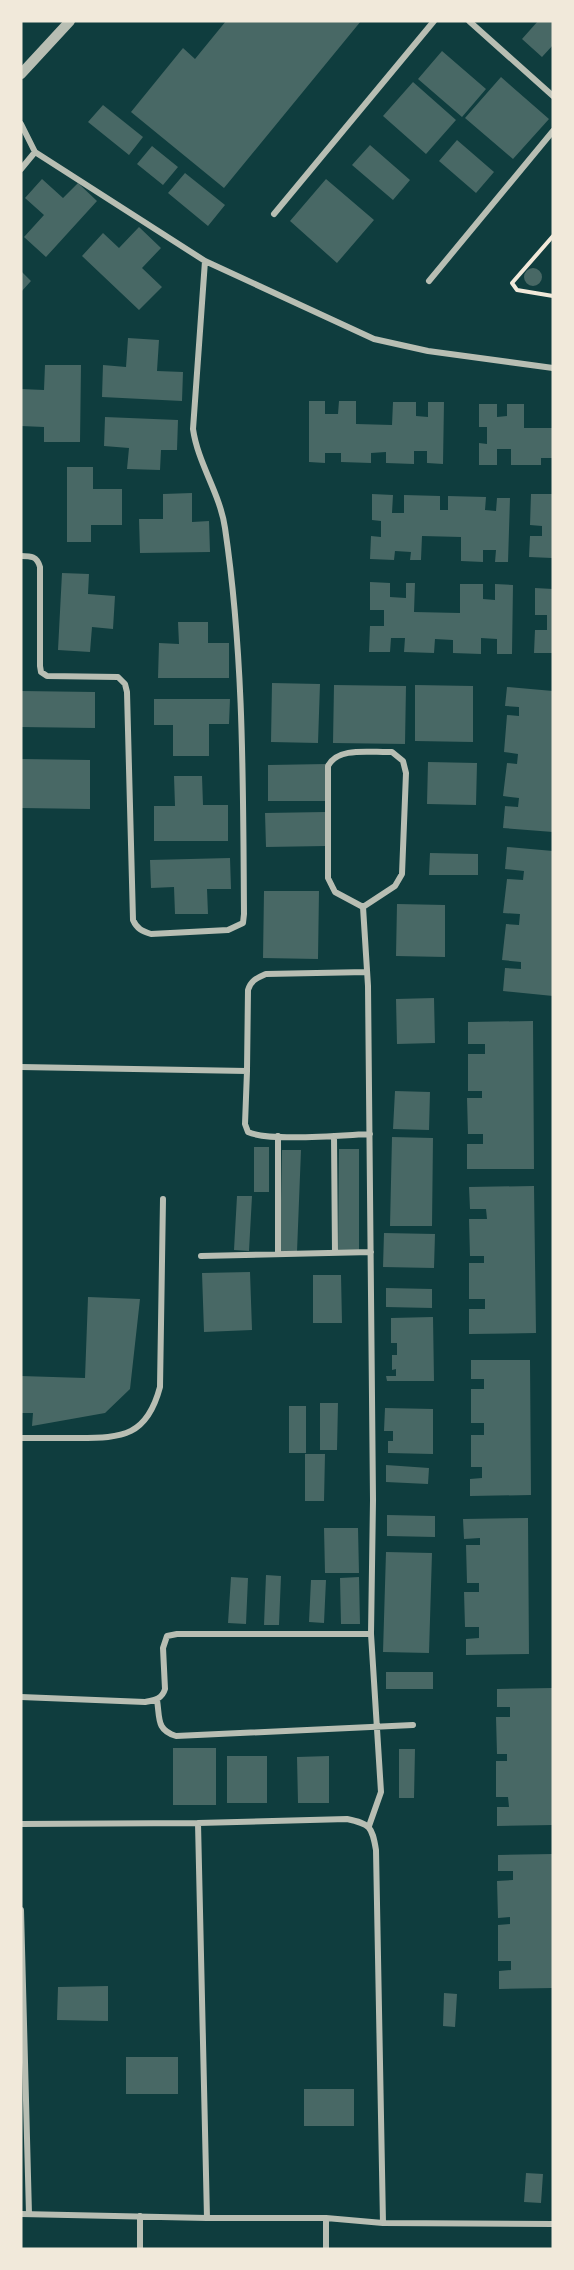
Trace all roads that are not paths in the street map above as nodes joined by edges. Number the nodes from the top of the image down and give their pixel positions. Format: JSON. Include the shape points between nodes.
{"nodes":[{"id":1,"x":70,"y":21,"type":"edge"},
{"id":2,"x":434,"y":21,"type":"edge"},
{"id":3,"x":469,"y":21,"type":"edge"},
{"id":4,"x":21,"y":74,"type":"edge"},
{"id":5,"x":553,"y":96,"type":"edge"},
{"id":6,"x":21,"y":124,"type":"edge"},
{"id":7,"x":553,"y":131,"type":"edge"},
{"id":8,"x":35,"y":152,"type":"junction"},
{"id":9,"x":21,"y":169,"type":"edge"},
{"id":10,"x":274,"y":214,"type":"dead end"},
{"id":11,"x":205,"y":261,"type":"junction"},
{"id":12,"x":429,"y":281,"type":"dead end"},
{"id":13,"x":553,"y":368,"type":"edge"},
{"id":14,"x":21,"y":556,"type":"edge"},
{"id":15,"x":363,"y":907,"type":"junction"},
{"id":16,"x":367,"y":972,"type":"junction"},
{"id":17,"x":21,"y":1067,"type":"edge"},
{"id":18,"x":247,"y":1071,"type":"junction"},
{"id":19,"x":370,"y":1134,"type":"junction"},
{"id":20,"x":278,"y":1136,"type":"junction"},
{"id":21,"x":334,"y":1136,"type":"junction"},
{"id":22,"x":163,"y":1199,"type":"dead end"},
{"id":23,"x":371,"y":1252,"type":"junction"},
{"id":24,"x":278,"y":1253,"type":"junction"},
{"id":25,"x":336,"y":1253,"type":"junction"},
{"id":26,"x":201,"y":1256,"type":"dead end"},
{"id":27,"x":21,"y":1437,"type":"edge"},
{"id":28,"x":371,"y":1634,"type":"junction"},
{"id":29,"x":21,"y":1697,"type":"edge"},
{"id":30,"x":157,"y":1700,"type":"junction"},
{"id":31,"x":413,"y":1725,"type":"dead end"},
{"id":32,"x":377,"y":1727,"type":"junction"},
{"id":33,"x":198,"y":1823,"type":"junction"},
{"id":34,"x":21,"y":1824,"type":"edge"},
{"id":35,"x":369,"y":1826,"type":"junction"},
{"id":36,"x":21,"y":1910,"type":"edge"},
{"id":37,"x":21,"y":2214,"type":"edge"},
{"id":38,"x":29,"y":2214,"type":"junction"},
{"id":39,"x":140,"y":2216,"type":"junction"},
{"id":40,"x":207,"y":2218,"type":"junction"},
{"id":41,"x":326,"y":2218,"type":"junction"},
{"id":42,"x":383,"y":2223,"type":"junction"},
{"id":43,"x":553,"y":2224,"type":"edge"},
{"id":44,"x":140,"y":2249,"type":"edge"},
{"id":45,"x":326,"y":2249,"type":"edge"}],
"edges":[{"from":1,"to":4,"type":"street"},
{"from":2,"to":10,"type":"street"},
{"from":3,"to":5,"type":"street"},
{"from":6,"to":8,"type":"street"},
{"from":7,"to":12,"type":"street"},
{"from":8,"to":9,"type":"street"},
{"from":8,"to":11,"type":"street"},
{"from":11,"to":13,"type":"street","via":[[374,339],[428,351]]},
{"from":11,"to":14,"type":"street","via":[[193,429],[223,515],[236,610],[244,914],[243,923],[237,927],[151,934],[136,926],[125,684],[118,677],[47,676],[41,672],[40,567],[33,556]]},
{"from":15,"to":15,"type":"street","via":[[395,886],[402,874],[406,773],[403,761],[392,752],[339,754],[328,766],[328,878],[335,892]]},
{"from":15,"to":16,"type":"street"},
{"from":16,"to":18,"type":"street","via":[[266,974],[256,978],[249,990]]},
{"from":16,"to":19,"type":"street"},
{"from":17,"to":18,"type":"street"},
{"from":18,"to":20,"type":"street","via":[[248,1132]]},
{"from":19,"to":21,"type":"street"},
{"from":19,"to":23,"type":"street"},
{"from":20,"to":21,"type":"street"},
{"from":20,"to":24,"type":"street"},
{"from":21,"to":25,"type":"street"},
{"from":22,"to":27,"type":"street","via":[[160,1387],[155,1404],[132,1431],[111,1438]]},
{"from":23,"to":25,"type":"street"},
{"from":23,"to":28,"type":"street"},
{"from":24,"to":25,"type":"street"},
{"from":24,"to":26,"type":"street"},
{"from":28,"to":30,"type":"street","via":[[167,1636],[163,1648],[165,1689]]},
{"from":28,"to":32,"type":"street"},
{"from":29,"to":30,"type":"street"},
{"from":30,"to":32,"type":"street","via":[[161,1727],[176,1736]]},
{"from":31,"to":32,"type":"street"},
{"from":32,"to":35,"type":"street","via":[[381,1792]]},
{"from":33,"to":34,"type":"street"},
{"from":33,"to":35,"type":"street","via":[[347,1819]]},
{"from":33,"to":40,"type":"street"},
{"from":35,"to":42,"type":"street","via":[[376,1850]]},
{"from":36,"to":38,"type":"street"},
{"from":37,"to":38,"type":"street"},
{"from":38,"to":39,"type":"street"},
{"from":39,"to":40,"type":"street"},
{"from":39,"to":44,"type":"street"},
{"from":40,"to":41,"type":"street"},
{"from":41,"to":42,"type":"street"},
{"from":41,"to":45,"type":"street"},
{"from":42,"to":43,"type":"street"}]}
